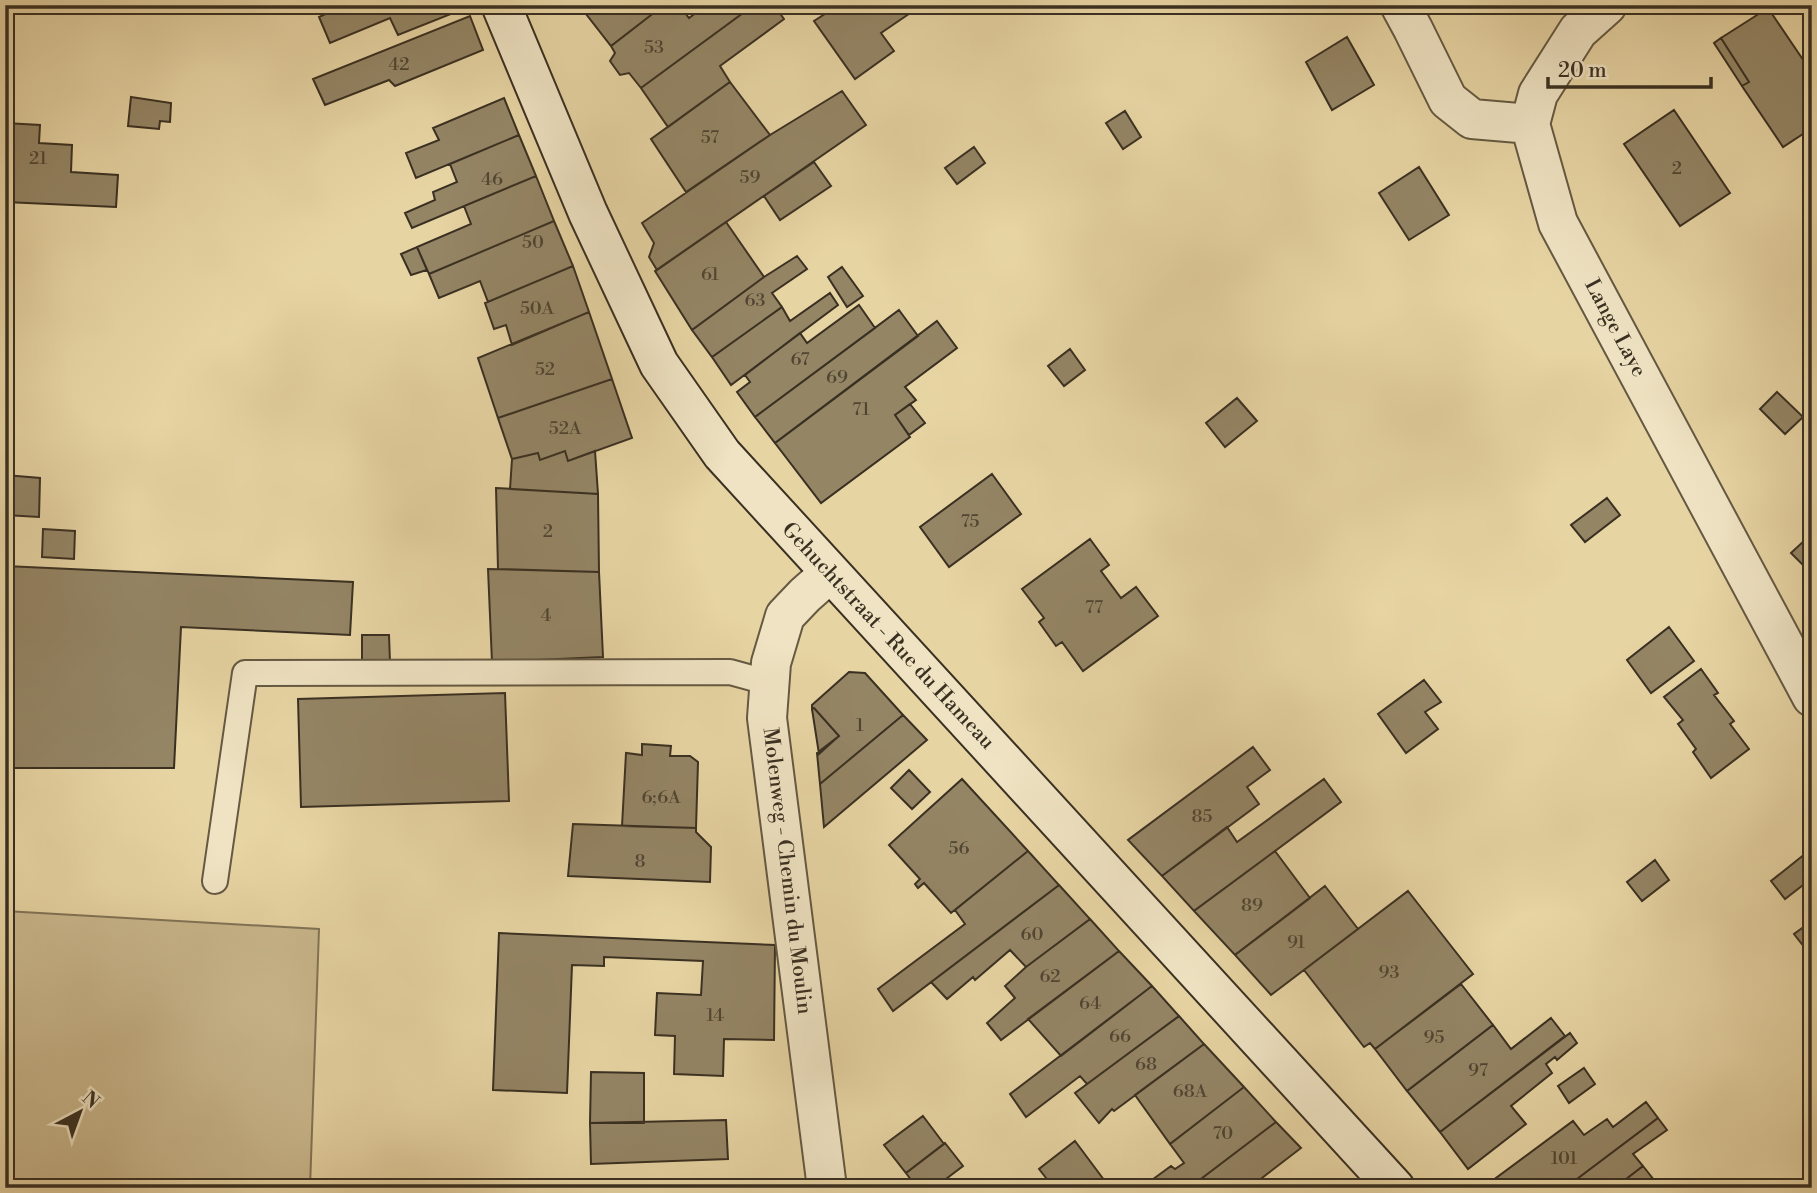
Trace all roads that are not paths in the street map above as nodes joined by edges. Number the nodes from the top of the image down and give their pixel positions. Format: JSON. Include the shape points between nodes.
{"nodes":[{"id":1,"x":500,"y":5,"type":"edge"},
{"id":2,"x":1400,"y":5,"type":"edge"},
{"id":3,"x":1607,"y":5,"type":"edge"},
{"id":4,"x":1530,"y":124,"type":"junction"},
{"id":5,"x":830,"y":573,"type":"junction"},
{"id":6,"x":770,"y":683,"type":"junction"},
{"id":7,"x":1812,"y":697,"type":"edge"},
{"id":8,"x":215,"y":881,"type":"dead end"},
{"id":9,"x":827,"y":1188,"type":"edge"},
{"id":10,"x":1395,"y":1188,"type":"edge"}],
"edges":[{"from":1,"to":5,"type":"street","name":"Gehuchtstraat - Rue du Hameau","via":[[588,213],[659,364],[722,454]]},
{"from":2,"to":4,"type":"street","via":[[1448,100],[1472,119]]},
{"from":3,"to":4,"type":"street","via":[[1578,31],[1538,94]]},
{"from":4,"to":7,"type":"street","name":"Lange Laye","via":[[1558,223]]},
{"from":5,"to":6,"type":"street","name":"Molenweg - Chemin du Moulin","via":[[786,616],[771,663]]},
{"from":5,"to":10,"type":"street","name":"Gehuchtstraat - Rue du Hameau"},
{"from":6,"to":8,"type":"lane","via":[[730,672],[245,673]]},
{"from":6,"to":9,"type":"street","name":"Molenweg - Chemin du Moulin","via":[[767,718]]}]}
